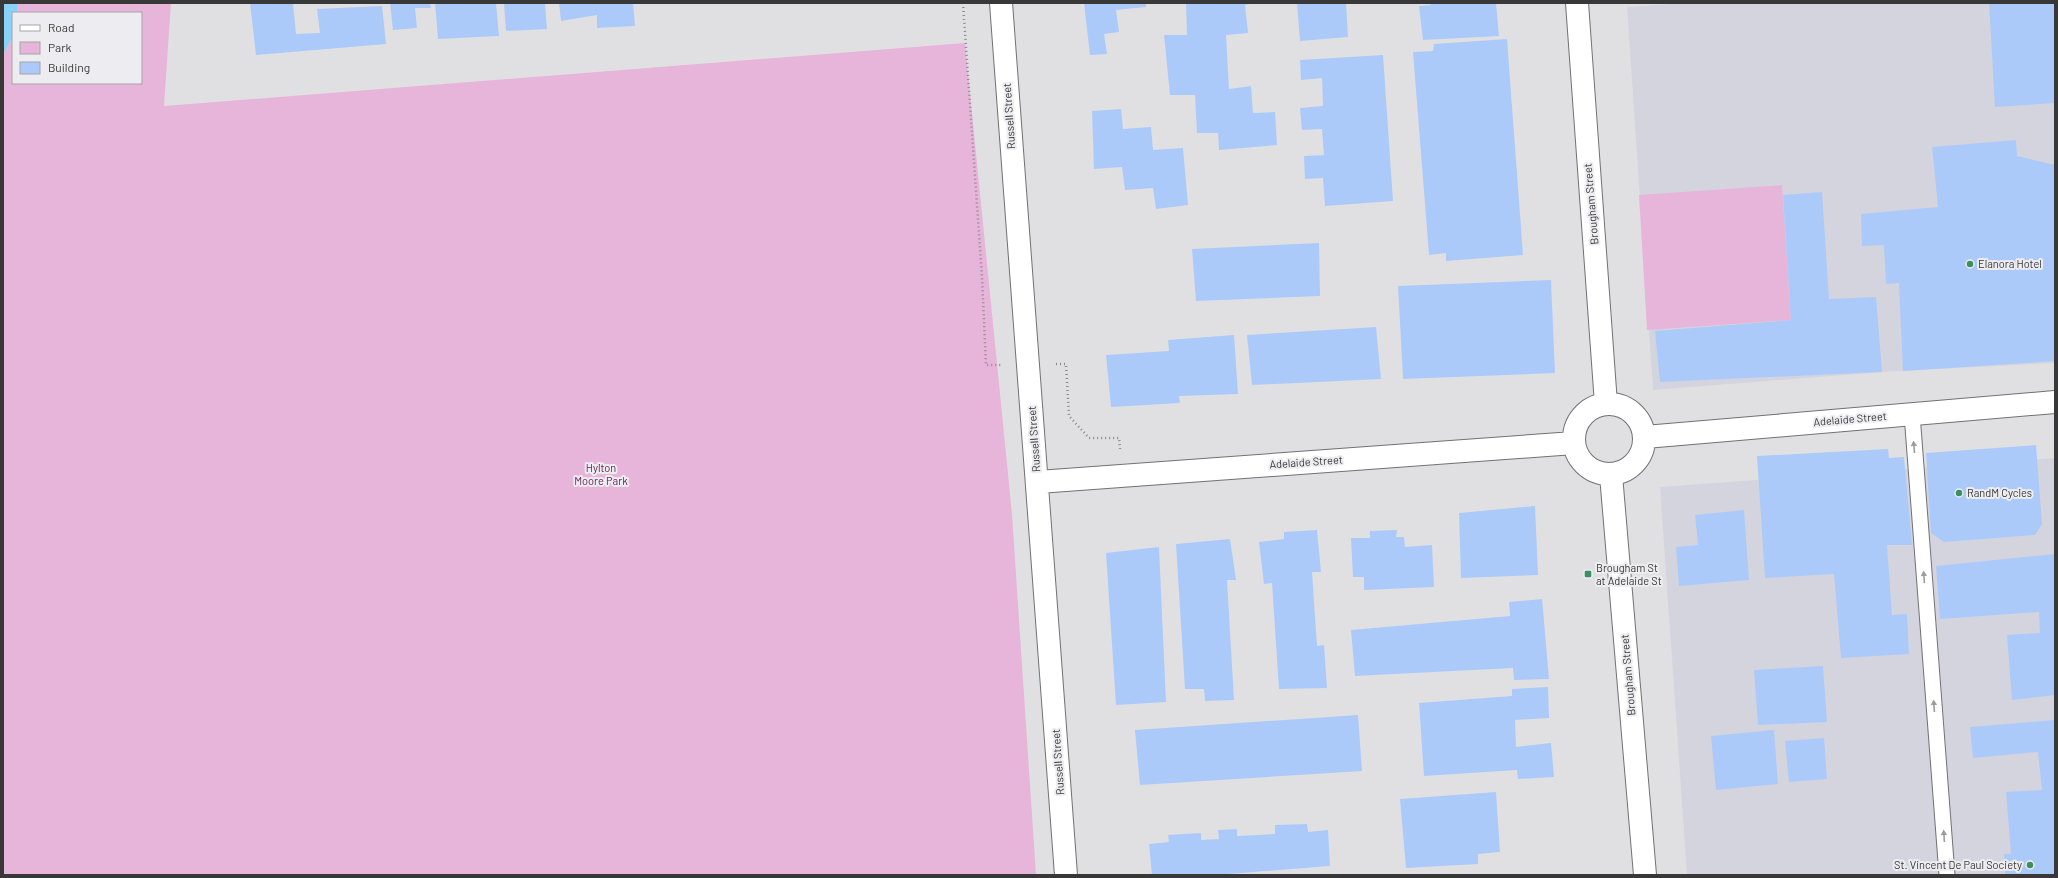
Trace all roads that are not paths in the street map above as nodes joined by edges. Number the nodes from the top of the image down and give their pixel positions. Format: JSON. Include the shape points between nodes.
{"nodes":[{"id":1,"x":1001,"y":3,"type":"edge"},
{"id":2,"x":1577,"y":3,"type":"edge"},
{"id":3,"x":2055,"y":402,"type":"edge"},
{"id":4,"x":1606,"y":404,"type":"junction"},
{"id":5,"x":1912,"y":414,"type":"junction"},
{"id":6,"x":1645,"y":436,"type":"junction"},
{"id":7,"x":1574,"y":443,"type":"junction"},
{"id":8,"x":1611,"y":475,"type":"junction"},
{"id":9,"x":1038,"y":482,"type":"junction"},
{"id":10,"x":1066,"y":875,"type":"edge"},
{"id":11,"x":1645,"y":875,"type":"edge"},
{"id":12,"x":1947,"y":875,"type":"edge"}],
"edges":[{"from":1,"to":9,"type":"street","name":"Russell Street"},
{"from":2,"to":4,"type":"street","name":"Brougham Street"},
{"from":3,"to":5,"type":"street","name":"Adelaide Street"},
{"from":4,"to":6,"type":"street","via":[[1617,405],[1636,416]]},
{"from":4,"to":7,"type":"street","via":[[1586,413],[1575,432]]},
{"from":5,"to":6,"type":"street","name":"Adelaide Street"},
{"from":12,"to":5,"type":"lane","one_way":true},
{"from":6,"to":8,"type":"street","via":[[1644,448],[1632,467]]},
{"from":7,"to":8,"type":"street","via":[[1582,462],[1591,469]]},
{"from":7,"to":9,"type":"street","name":"Adelaide Street"},
{"from":8,"to":11,"type":"street","name":"Brougham Street"},
{"from":9,"to":10,"type":"street","name":"Russell Street"}]}
